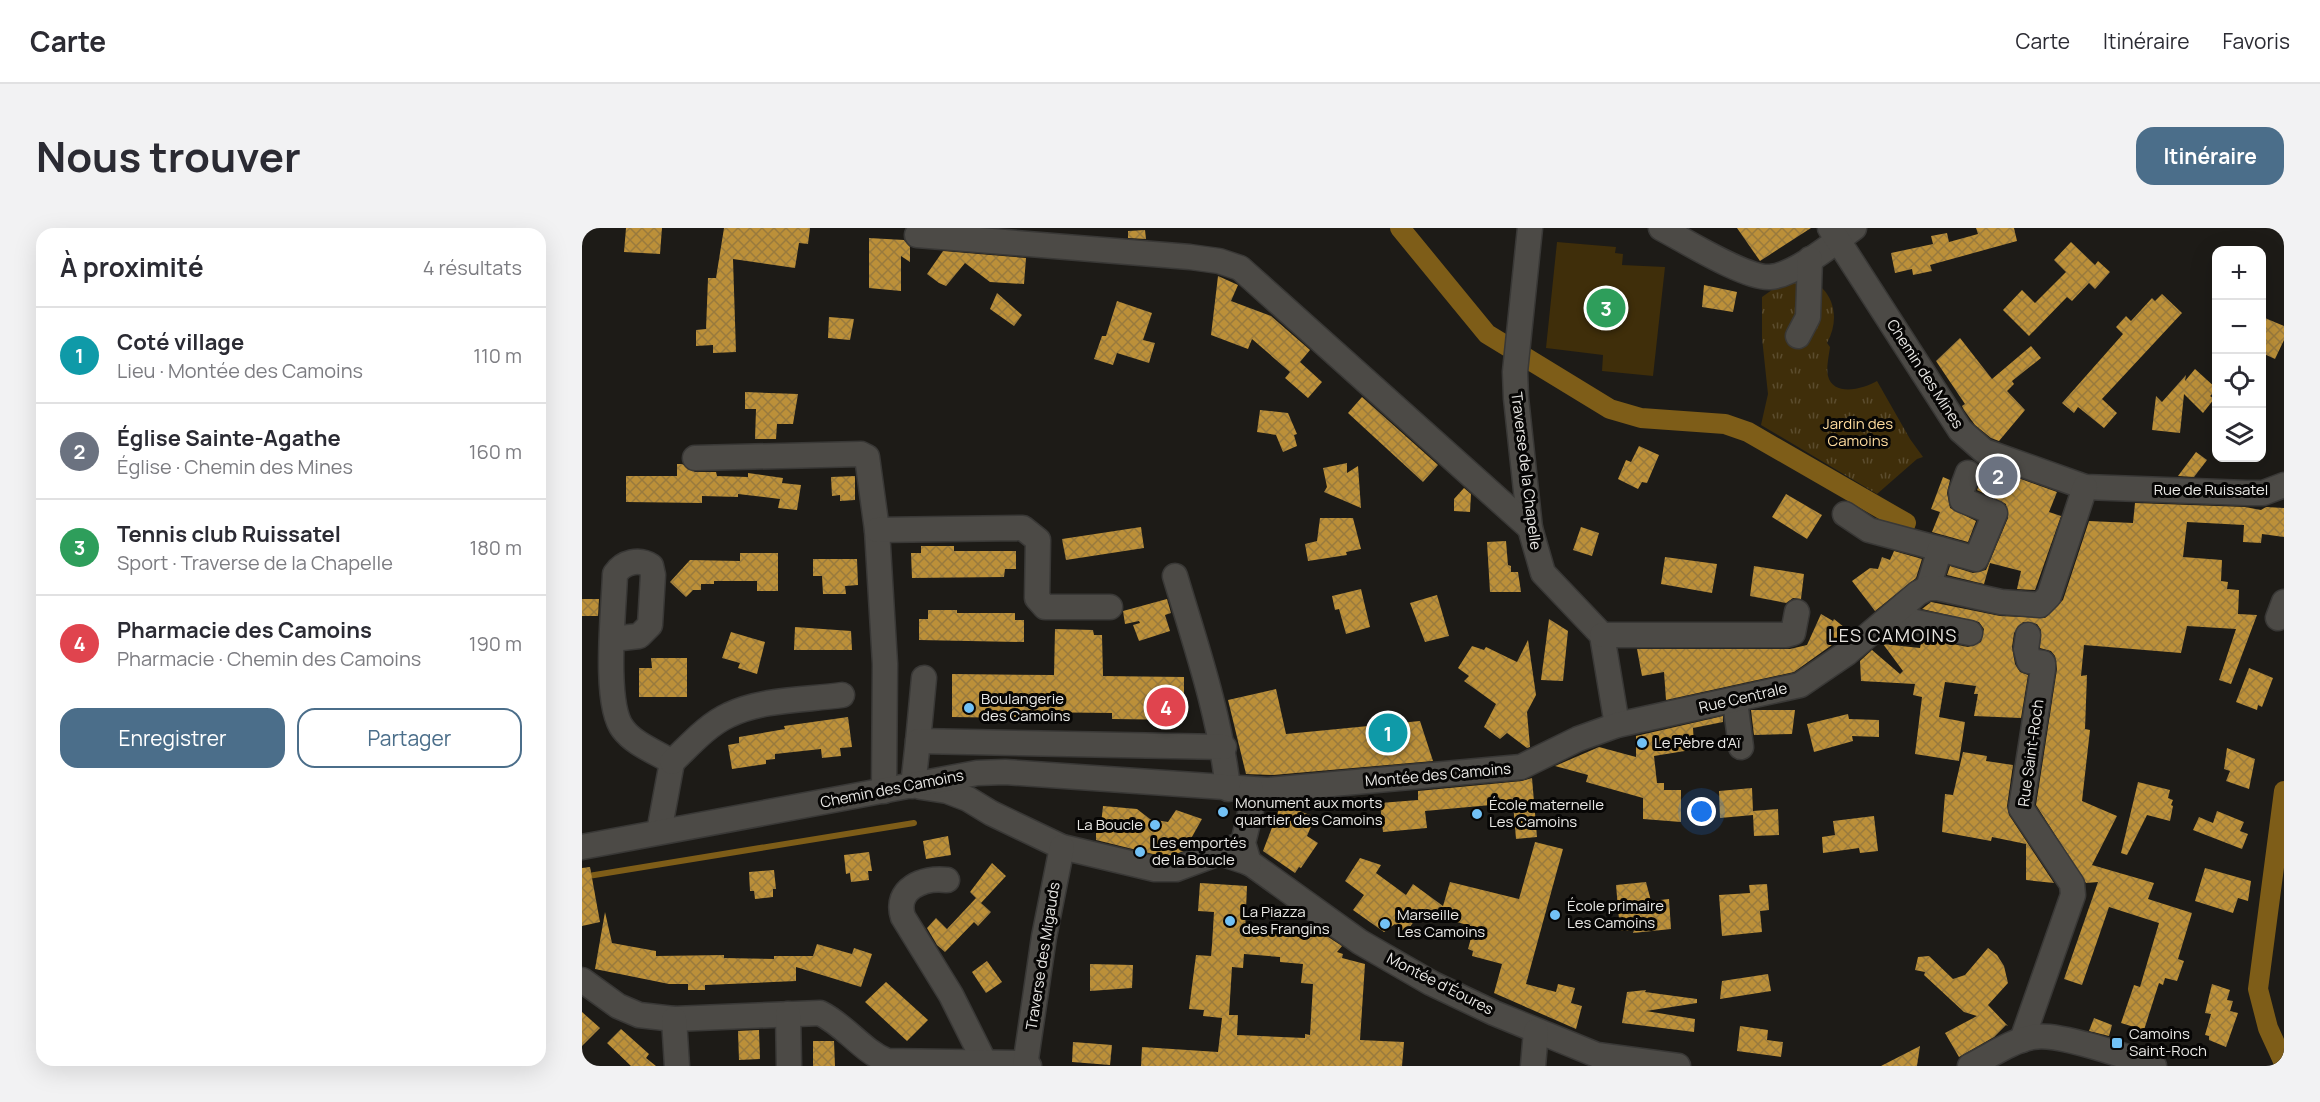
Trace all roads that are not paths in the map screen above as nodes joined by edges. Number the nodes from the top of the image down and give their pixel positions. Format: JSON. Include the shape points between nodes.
{"nodes":[{"id":1,"x":1530,"y":228,"type":"edge"},
{"id":2,"x":1661,"y":228,"type":"edge"},
{"id":3,"x":1840,"y":232,"type":"edge"},
{"id":4,"x":917,"y":234,"type":"dead end"},
{"id":5,"x":1809,"y":259,"type":"junction"},
{"id":6,"x":1798,"y":336,"type":"dead end"},
{"id":7,"x":695,"y":458,"type":"dead end"},
{"id":8,"x":1973,"y":461,"type":"junction"},
{"id":9,"x":2284,"y":485,"type":"edge"},
{"id":10,"x":2085,"y":487,"type":"junction"},
{"id":11,"x":1845,"y":514,"type":"dead end"},
{"id":12,"x":1530,"y":528,"type":"junction"},
{"id":13,"x":877,"y":530,"type":"junction"},
{"id":14,"x":1940,"y":549,"type":"junction"},
{"id":15,"x":1175,"y":576,"type":"dead end"},
{"id":16,"x":1928,"y":588,"type":"junction"},
{"id":17,"x":1110,"y":607,"type":"dead end"},
{"id":18,"x":1797,"y":612,"type":"dead end"},
{"id":19,"x":1892,"y":617,"type":"junction"},
{"id":20,"x":1970,"y":633,"type":"dead end"},
{"id":21,"x":1602,"y":634,"type":"junction"},
{"id":22,"x":2028,"y":635,"type":"dead end"},
{"id":23,"x":613,"y":639,"type":"dead end"},
{"id":24,"x":924,"y":678,"type":"dead end"},
{"id":25,"x":842,"y":695,"type":"dead end"},
{"id":26,"x":1735,"y":701,"type":"junction"},
{"id":27,"x":1617,"y":725,"type":"junction"},
{"id":28,"x":918,"y":741,"type":"junction"},
{"id":29,"x":1224,"y":747,"type":"junction"},
{"id":30,"x":1740,"y":747,"type":"dead end"},
{"id":31,"x":672,"y":762,"type":"junction"},
{"id":32,"x":977,"y":773,"type":"junction"},
{"id":33,"x":913,"y":786,"type":"junction"},
{"id":34,"x":1228,"y":788,"type":"junction"},
{"id":35,"x":884,"y":791,"type":"junction"},
{"id":36,"x":968,"y":799,"type":"junction"},
{"id":37,"x":659,"y":832,"type":"junction"},
{"id":38,"x":582,"y":847,"type":"edge"},
{"id":39,"x":1062,"y":847,"type":"junction"},
{"id":40,"x":1238,"y":853,"type":"junction"},
{"id":41,"x":947,"y":880,"type":"dead end"},
{"id":42,"x":582,"y":980,"type":"edge"},
{"id":43,"x":788,"y":1014,"type":"junction"},
{"id":44,"x":674,"y":1018,"type":"junction"},
{"id":45,"x":1536,"y":1031,"type":"junction"},
{"id":46,"x":2022,"y":1040,"type":"junction"},
{"id":47,"x":986,"y":1064,"type":"junction"},
{"id":48,"x":1026,"y":1065,"type":"edge"},
{"id":49,"x":677,"y":1066,"type":"edge"},
{"id":50,"x":789,"y":1066,"type":"edge"},
{"id":51,"x":1533,"y":1066,"type":"edge"},
{"id":52,"x":1677,"y":1066,"type":"edge"},
{"id":53,"x":1970,"y":1066,"type":"edge"},
{"id":54,"x":2154,"y":1066,"type":"edge"}],
"edges":[{"from":1,"to":12,"type":"street","name":"Traverse de la Chapelle","via":[[1515,372]]},
{"from":2,"to":5,"type":"street","via":[[1750,274],[1768,278]]},
{"from":3,"to":5,"type":"street"},
{"from":3,"to":8,"type":"street","name":"Chemin des Mines","via":[[1960,430]]},
{"from":4,"to":12,"type":"street","via":[[1190,257],[1239,268]]},
{"from":5,"to":6,"type":"street","via":[[1808,317]]},
{"from":7,"to":13,"type":"street","via":[[861,454],[869,462]]},
{"from":8,"to":10,"type":"street","name":"Chemin des Mines","via":[[2056,477]]},
{"from":8,"to":14,"type":"street","via":[[1961,492],[1962,500],[1995,513],[1976,559]]},
{"from":9,"to":10,"type":"street","name":"Rue de Ruissatel","via":[[2263,493]]},
{"from":10,"to":16,"type":"street","via":[[2049,596],[2040,605]]},
{"from":11,"to":14,"type":"street","via":[[1869,530]]},
{"from":12,"to":21,"type":"street","name":"Traverse de la Chapelle","via":[[1543,573]]},
{"from":13,"to":17,"type":"street","via":[[1023,528],[1038,540],[1037,598],[1045,607]]},
{"from":13,"to":35,"type":"street","via":[[885,664]]},
{"from":14,"to":16,"type":"street"},
{"from":15,"to":29,"type":"street"},
{"from":16,"to":19,"type":"street","name":"Rue Centrale"},
{"from":18,"to":21,"type":"street","via":[[1793,633],[1786,635]]},
{"from":19,"to":20,"type":"street"},
{"from":19,"to":26,"type":"street","name":"Rue Centrale","via":[[1800,685]]},
{"from":21,"to":27,"type":"street"},
{"from":22,"to":46,"type":"street","name":"Rue Saint-Roch","via":[[2029,661],[2043,663],[2043,669],[2021,808],[2072,884],[2073,895]]},
{"from":23,"to":31,"type":"street","via":[[612,705],[616,720],[633,739]]},
{"from":24,"to":28,"type":"street"},
{"from":25,"to":31,"type":"street","via":[[754,706],[728,715]]},
{"from":26,"to":27,"type":"street","name":"Rue Centrale"},
{"from":26,"to":30,"type":"street"},
{"from":27,"to":34,"type":"street","name":"Montée des Camoins","via":[[1521,767],[1296,788]]},
{"from":28,"to":29,"type":"street"},
{"from":28,"to":33,"type":"street"},
{"from":29,"to":34,"type":"street"},
{"from":31,"to":37,"type":"street"},
{"from":32,"to":33,"type":"street","name":"Chemin des Camoins"},
{"from":32,"to":34,"type":"street","name":"Chemin des Camoins"},
{"from":32,"to":36,"type":"street","via":[[966,785]]},
{"from":33,"to":35,"type":"street","name":"Chemin des Camoins"},
{"from":33,"to":36,"type":"street"},
{"from":34,"to":40,"type":"street","via":[[1251,810]]},
{"from":35,"to":37,"type":"street","name":"Chemin des Camoins"},
{"from":36,"to":39,"type":"street"},
{"from":37,"to":38,"type":"street","name":"Chemin des Camoins"},
{"from":39,"to":40,"type":"street","via":[[1155,869],[1176,869]]},
{"from":39,"to":48,"type":"street","name":"Traverse des Migauds","via":[[1044,937]]},
{"from":40,"to":45,"type":"street","name":"Montée d'Éoures","via":[[1360,942],[1431,983]]},
{"from":41,"to":47,"type":"street","via":[[934,878],[912,886],[899,906]]},
{"from":42,"to":44,"type":"street","via":[[618,1006],[639,1015]]},
{"from":43,"to":44,"type":"street"},
{"from":43,"to":47,"type":"street","via":[[820,1013],[835,1020],[873,1055],[886,1061]]},
{"from":43,"to":50,"type":"street"},
{"from":44,"to":49,"type":"street"},
{"from":45,"to":51,"type":"street"},
{"from":45,"to":52,"type":"street","name":"Montée d'Éoures","via":[[1598,1055]]},
{"from":46,"to":53,"type":"street"},
{"from":46,"to":54,"type":"street","via":[[2049,1037]]},
{"from":47,"to":48,"type":"street"}]}
